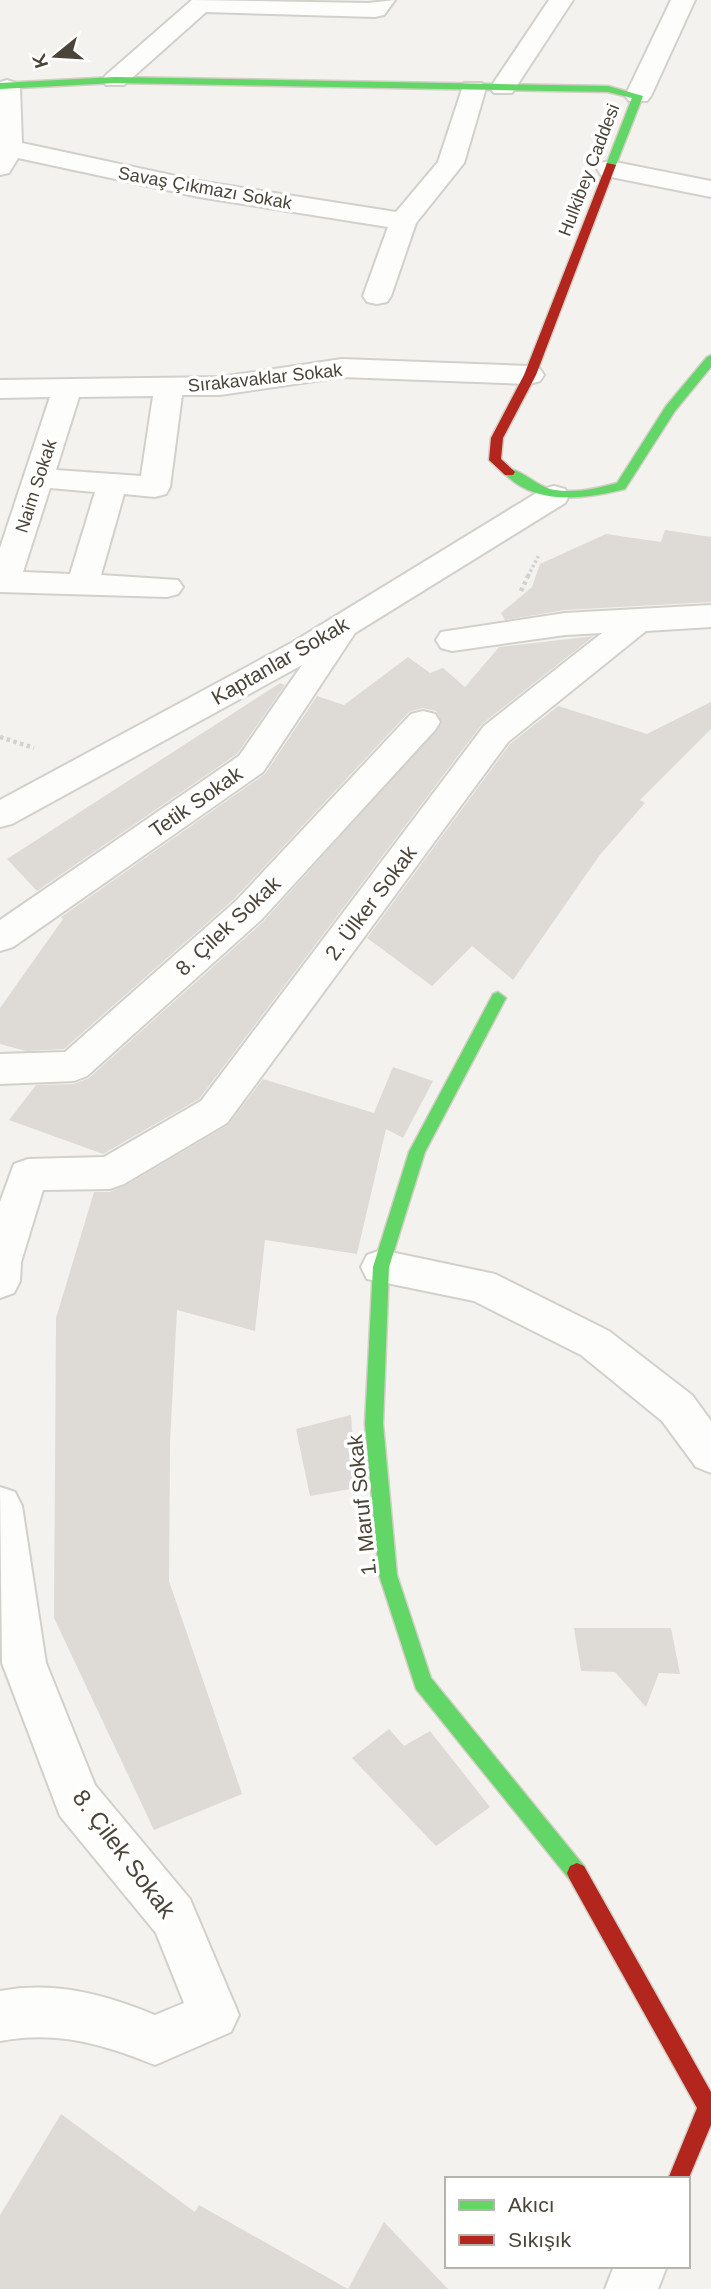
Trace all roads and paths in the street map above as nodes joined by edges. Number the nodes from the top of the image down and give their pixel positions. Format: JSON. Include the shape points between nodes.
{"nodes":[{"id":1,"x":383,"y":0,"type":"edge"},
{"id":2,"x":561,"y":0,"type":"edge"},
{"id":3,"x":683,"y":0,"type":"edge"},
{"id":4,"x":204,"y":3,"type":"edge"},
{"id":5,"x":115,"y":80,"type":"junction"},
{"id":6,"x":4,"y":87,"type":"edge"},
{"id":7,"x":473,"y":88,"type":"junction"},
{"id":8,"x":503,"y":88,"type":"junction"},
{"id":9,"x":638,"y":96,"type":"junction"},
{"id":10,"x":4,"y":158,"type":"edge"},
{"id":11,"x":610,"y":169,"type":"junction"},
{"id":12,"x":711,"y":189,"type":"edge"},
{"id":13,"x":403,"y":221,"type":"junction"},
{"id":14,"x":377,"y":296,"type":"dead end"},
{"id":15,"x":711,"y":359,"type":"edge"},
{"id":16,"x":530,"y":375,"type":"junction"},
{"id":17,"x":169,"y":387,"type":"junction"},
{"id":18,"x":0,"y":389,"type":"edge"},
{"id":19,"x":67,"y":390,"type":"junction"},
{"id":20,"x":38,"y":478,"type":"junction"},
{"id":21,"x":112,"y":484,"type":"junction"},
{"id":22,"x":561,"y":496,"type":"junction"},
{"id":23,"x":2,"y":583,"type":"edge"},
{"id":24,"x":82,"y":585,"type":"junction"},
{"id":25,"x":167,"y":587,"type":"dead end"},
{"id":26,"x":520,"y":593,"type":"dead end"},
{"id":27,"x":711,"y":616,"type":"edge"},
{"id":28,"x":638,"y":621,"type":"junction"},
{"id":29,"x":347,"y":623,"type":"junction"},
{"id":30,"x":452,"y":640,"type":"dead end"},
{"id":31,"x":423,"y":722,"type":"dead end"},
{"id":32,"x":0,"y":815,"type":"edge"},
{"id":33,"x":0,"y":938,"type":"edge"},
{"id":34,"x":498,"y":998,"type":"dead end"},
{"id":35,"x":0,"y":1069,"type":"edge"},
{"id":36,"x":381,"y":1268,"type":"junction"},
{"id":37,"x":0,"y":1281,"type":"edge"},
{"id":38,"x":711,"y":1454,"type":"edge"},
{"id":39,"x":0,"y":1507,"type":"edge"},
{"id":40,"x":0,"y":2016,"type":"edge"},
{"id":41,"x":679,"y":2177,"type":"edge"},
{"id":42,"x":640,"y":2268,"type":"edge"},
{"id":43,"x":631,"y":2289,"type":"edge"}],
"edges":[{"from":1,"to":4,"type":"street","via":[[375,10]]},
{"from":2,"to":8,"type":"street"},
{"from":3,"to":9,"type":"street"},
{"from":4,"to":5,"type":"street"},
{"from":5,"to":6,"type":"main road","name":"Hulkibey Caddesi"},
{"from":5,"to":7,"type":"main road","name":"Hulkibey Caddesi"},
{"from":6,"to":10,"type":"street"},
{"from":7,"to":8,"type":"main road","name":"Hulkibey Caddesi"},
{"from":7,"to":13,"type":"street","via":[[451,163]]},
{"from":8,"to":9,"type":"main road","name":"Hulkibey Caddesi","via":[[608,89]]},
{"from":9,"to":11,"type":"main road","name":"Hulkibey Caddesi"},
{"from":10,"to":13,"type":"street","name":"Savaş Çıkmazı Sokak"},
{"from":11,"to":12,"type":"street"},
{"from":11,"to":16,"type":"main road","name":"Hulkibey Caddesi"},
{"from":13,"to":14,"type":"street"},
{"from":15,"to":22,"type":"main road","name":"Hulkibey Caddesi","via":[[670,409],[621,486],[584,497]]},
{"from":16,"to":17,"type":"street","name":"Sırakavaklar Sokak","via":[[342,368],[220,386]]},
{"from":16,"to":22,"type":"main road","name":"Hulkibey Caddesi","via":[[497,438],[495,460],[523,485]]},
{"from":17,"to":19,"type":"street","name":"Sırakavaklar Sokak"},
{"from":17,"to":21,"type":"street","via":[[155,487]]},
{"from":18,"to":19,"type":"street","name":"Sırakavaklar Sokak"},
{"from":19,"to":20,"type":"street","name":"Naim Sokak"},
{"from":20,"to":21,"type":"street"},
{"from":20,"to":23,"type":"street","name":"Naim Sokak"},
{"from":21,"to":24,"type":"street"},
{"from":22,"to":26,"type":"path"},
{"from":22,"to":29,"type":"street","name":"Kaptanlar Sokak"},
{"from":23,"to":24,"type":"street"},
{"from":24,"to":25,"type":"street"},
{"from":27,"to":28,"type":"street"},
{"from":28,"to":30,"type":"street","via":[[565,624]]},
{"from":28,"to":37,"type":"street","name":"2. Ülker Sokak","via":[[496,734],[214,1112],[110,1173],[28,1175],[1,1262]]},
{"from":29,"to":32,"type":"street","name":"Kaptanlar Sokak"},
{"from":29,"to":33,"type":"street","name":"Tetik Sokak","via":[[251,764]]},
{"from":31,"to":35,"type":"street","name":"8. Çilek Sokak","via":[[249,910],[74,1066]]},
{"from":34,"to":36,"type":"main road","name":"1. Maruf Sokak","via":[[417,1152]]},
{"from":36,"to":38,"type":"street","via":[[481,1286],[595,1343],[677,1408]]},
{"from":36,"to":41,"type":"main road","name":"1. Maruf Sokak","via":[[374,1424],[388,1575],[423,1683],[582,1880],[708,2107]]},
{"from":39,"to":40,"type":"street","name":"8. Çilek Sokak","via":[[24,1663],[78,1800],[173,1916],[214,2015],[155,2040],[105,2019],[28,2008]]},
{"from":42,"to":43,"type":"street"}]}
